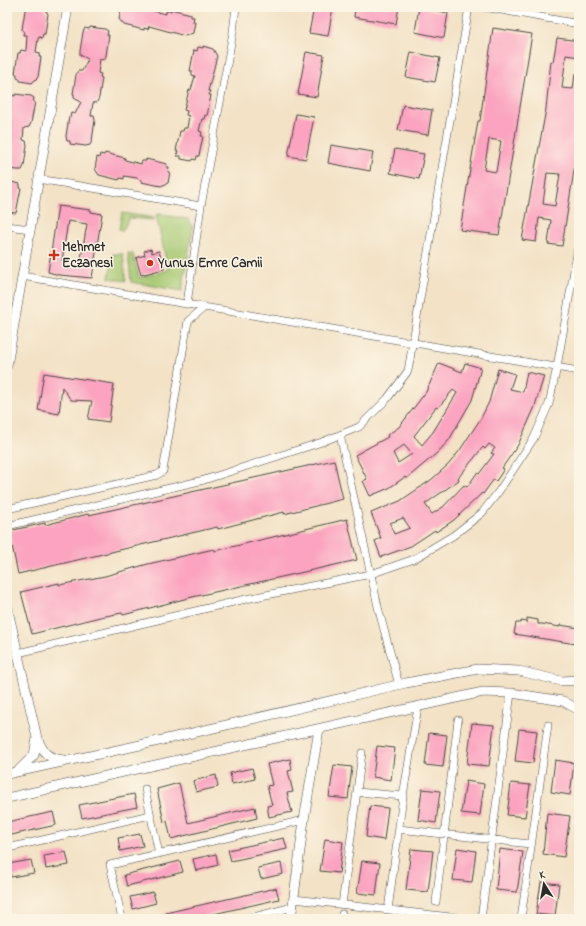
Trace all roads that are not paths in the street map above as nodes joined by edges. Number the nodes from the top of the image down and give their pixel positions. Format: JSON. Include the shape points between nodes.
{"nodes":[{"id":1,"x":68,"y":7,"type":"edge"},
{"id":2,"x":236,"y":7,"type":"edge"},
{"id":3,"x":469,"y":7,"type":"edge"},
{"id":4,"x":484,"y":7,"type":"edge"},
{"id":5,"x":579,"y":24,"type":"edge"},
{"id":6,"x":38,"y":179,"type":"junction"},
{"id":7,"x":201,"y":206,"type":"junction"},
{"id":8,"x":7,"y":226,"type":"edge"},
{"id":9,"x":30,"y":229,"type":"junction"},
{"id":10,"x":579,"y":242,"type":"edge"},
{"id":11,"x":22,"y":276,"type":"junction"},
{"id":12,"x":187,"y":304,"type":"junction"},
{"id":13,"x":205,"y":307,"type":"junction"},
{"id":14,"x":414,"y":342,"type":"junction"},
{"id":15,"x":7,"y":366,"type":"edge"},
{"id":16,"x":557,"y":367,"type":"junction"},
{"id":17,"x":579,"y":371,"type":"edge"},
{"id":18,"x":340,"y":435,"type":"junction"},
{"id":19,"x":7,"y":509,"type":"edge"},
{"id":20,"x":7,"y":526,"type":"edge"},
{"id":21,"x":371,"y":574,"type":"junction"},
{"id":22,"x":7,"y":606,"type":"edge"},
{"id":23,"x":18,"y":653,"type":"junction"},
{"id":24,"x":579,"y":680,"type":"edge"},
{"id":25,"x":400,"y":685,"type":"junction"},
{"id":26,"x":511,"y":693,"type":"junction"},
{"id":27,"x":418,"y":707,"type":"junction"},
{"id":28,"x":579,"y":710,"type":"edge"},
{"id":29,"x":458,"y":720,"type":"dead end"},
{"id":30,"x":548,"y":724,"type":"dead end"},
{"id":31,"x":319,"y":729,"type":"junction"},
{"id":32,"x":38,"y":738,"type":"junction"},
{"id":33,"x":362,"y":753,"type":"dead end"},
{"id":34,"x":69,"y":760,"type":"junction"},
{"id":35,"x":16,"y":772,"type":"junction"},
{"id":36,"x":7,"y":774,"type":"edge"},
{"id":37,"x":145,"y":789,"type":"dead end"},
{"id":38,"x":357,"y":792,"type":"junction"},
{"id":39,"x":403,"y":796,"type":"junction"},
{"id":40,"x":7,"y":798,"type":"edge"},
{"id":41,"x":150,"y":815,"type":"junction"},
{"id":42,"x":304,"y":820,"type":"junction"},
{"id":43,"x":399,"y":829,"type":"junction"},
{"id":44,"x":444,"y":834,"type":"junction"},
{"id":45,"x":491,"y":839,"type":"junction"},
{"id":46,"x":530,"y":844,"type":"junction"},
{"id":47,"x":8,"y":848,"type":"dead end"},
{"id":48,"x":159,"y":854,"type":"junction"},
{"id":49,"x":436,"y":902,"type":"dead end"},
{"id":50,"x":293,"y":903,"type":"junction"},
{"id":51,"x":342,"y":905,"type":"junction"},
{"id":52,"x":388,"y":910,"type":"junction"},
{"id":53,"x":434,"y":917,"type":"edge"},
{"id":54,"x":122,"y":919,"type":"edge"},
{"id":55,"x":245,"y":919,"type":"edge"},
{"id":56,"x":291,"y":919,"type":"edge"},
{"id":57,"x":468,"y":919,"type":"edge"},
{"id":58,"x":481,"y":919,"type":"edge"},
{"id":59,"x":521,"y":919,"type":"edge"}],
"edges":[{"from":1,"to":6,"type":"main road"},
{"from":2,"to":7,"type":"street","via":[[234,32]]},
{"from":3,"to":14,"type":"street"},
{"from":4,"to":5,"type":"street"},
{"from":6,"to":7,"type":"street"},
{"from":6,"to":9,"type":"main road"},
{"from":7,"to":12,"type":"street"},
{"from":8,"to":9,"type":"street"},
{"from":9,"to":11,"type":"main road"},
{"from":10,"to":16,"type":"street"},
{"from":11,"to":12,"type":"street"},
{"from":11,"to":15,"type":"main road"},
{"from":12,"to":13,"type":"street"},
{"from":13,"to":14,"type":"street"},
{"from":13,"to":19,"type":"street","via":[[188,321],[163,471],[157,475]]},
{"from":14,"to":16,"type":"street"},
{"from":14,"to":18,"type":"street","via":[[408,371],[387,399],[359,427]]},
{"from":16,"to":17,"type":"street"},
{"from":16,"to":21,"type":"street","via":[[549,404],[534,438],[482,513],[414,559]]},
{"from":18,"to":20,"type":"street","via":[[204,480]]},
{"from":18,"to":21,"type":"street"},
{"from":21,"to":23,"type":"street","via":[[246,599]]},
{"from":21,"to":25,"type":"street"},
{"from":22,"to":23,"type":"main road"},
{"from":23,"to":32,"type":"main road"},
{"from":24,"to":25,"type":"main road","via":[[561,681],[519,671],[478,669]]},
{"from":25,"to":34,"type":"main road"},
{"from":26,"to":27,"type":"main road","via":[[483,692]]},
{"from":26,"to":28,"type":"main road","via":[[563,701]]},
{"from":26,"to":45,"type":"street"},
{"from":27,"to":31,"type":"main road"},
{"from":27,"to":39,"type":"street"},
{"from":29,"to":44,"type":"street"},
{"from":30,"to":46,"type":"street"},
{"from":31,"to":40,"type":"main road"},
{"from":31,"to":42,"type":"main road"},
{"from":32,"to":34,"type":"main road","via":[[43,752],[53,759]]},
{"from":32,"to":35,"type":"main road","via":[[34,755]]},
{"from":33,"to":38,"type":"street"},
{"from":34,"to":35,"type":"main road"},
{"from":35,"to":36,"type":"main road"},
{"from":37,"to":41,"type":"street"},
{"from":38,"to":39,"type":"street"},
{"from":38,"to":51,"type":"street"},
{"from":39,"to":43,"type":"street"},
{"from":41,"to":47,"type":"street"},
{"from":41,"to":48,"type":"street"},
{"from":42,"to":48,"type":"street"},
{"from":42,"to":50,"type":"main road"},
{"from":43,"to":44,"type":"street"},
{"from":43,"to":52,"type":"street"},
{"from":44,"to":45,"type":"street"},
{"from":44,"to":49,"type":"street"},
{"from":45,"to":46,"type":"street"},
{"from":45,"to":58,"type":"street"},
{"from":46,"to":59,"type":"street"},
{"from":48,"to":54,"type":"street","via":[[110,865]]},
{"from":50,"to":51,"type":"street"},
{"from":50,"to":55,"type":"street"},
{"from":50,"to":56,"type":"main road"},
{"from":51,"to":52,"type":"street"},
{"from":52,"to":53,"type":"street"},
{"from":53,"to":57,"type":"street"}]}
